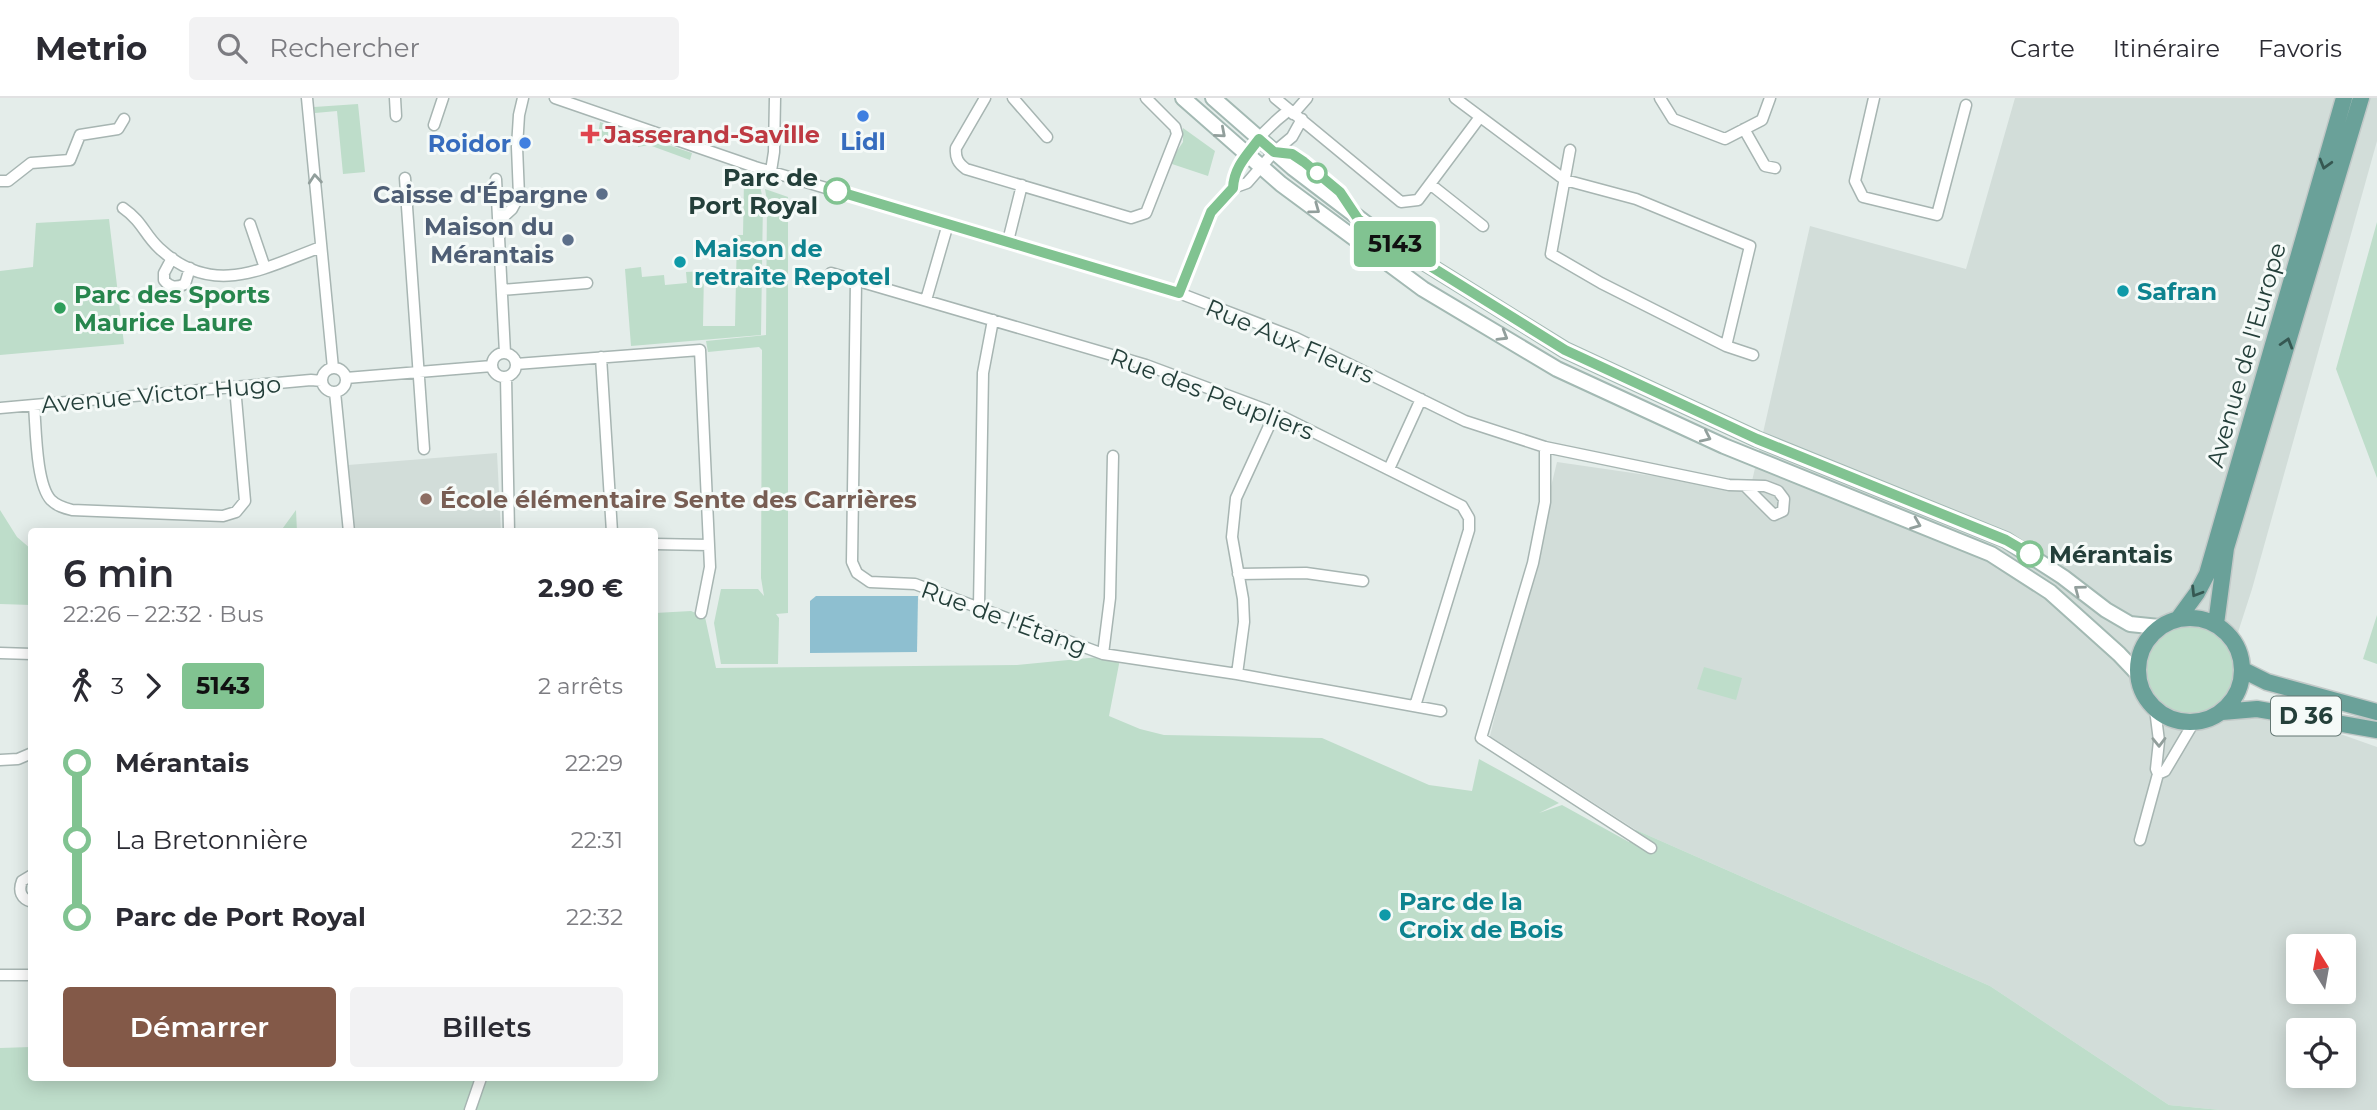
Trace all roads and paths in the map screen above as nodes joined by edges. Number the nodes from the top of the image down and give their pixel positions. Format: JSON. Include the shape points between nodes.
{"nodes":[{"id":1,"x":307,"y":98,"type":"edge"},
{"id":2,"x":395,"y":98,"type":"edge"},
{"id":3,"x":443,"y":98,"type":"edge"},
{"id":4,"x":523,"y":98,"type":"edge"},
{"id":5,"x":555,"y":98,"type":"edge"},
{"id":6,"x":775,"y":98,"type":"edge"},
{"id":7,"x":985,"y":98,"type":"edge"},
{"id":8,"x":1013,"y":98,"type":"edge"},
{"id":9,"x":1146,"y":98,"type":"edge"},
{"id":10,"x":1183,"y":98,"type":"edge"},
{"id":11,"x":1213,"y":98,"type":"edge"},
{"id":12,"x":1275,"y":98,"type":"edge"},
{"id":13,"x":1307,"y":98,"type":"edge"},
{"id":14,"x":1455,"y":98,"type":"edge"},
{"id":15,"x":1660,"y":98,"type":"edge"},
{"id":16,"x":1770,"y":98,"type":"edge"},
{"id":17,"x":1874,"y":98,"type":"edge"},
{"id":18,"x":2344,"y":98,"type":"edge"},
{"id":19,"x":2361,"y":98,"type":"edge"},
{"id":20,"x":1966,"y":105,"type":"dead end"},
{"id":21,"x":1295,"y":114,"type":"junction"},
{"id":22,"x":396,"y":116,"type":"dead end"},
{"id":23,"x":1480,"y":117,"type":"junction"},
{"id":24,"x":124,"y":119,"type":"dead end"},
{"id":25,"x":434,"y":125,"type":"dead end"},
{"id":26,"x":1744,"y":130,"type":"junction"},
{"id":27,"x":1046,"y":137,"type":"dead end"},
{"id":28,"x":1259,"y":139,"type":"junction"},
{"id":29,"x":1570,"y":150,"type":"dead end"},
{"id":30,"x":1247,"y":155,"type":"junction"},
{"id":31,"x":1268,"y":159,"type":"junction"},
{"id":32,"x":1775,"y":168,"type":"dead end"},
{"id":33,"x":771,"y":172,"type":"junction"},
{"id":34,"x":405,"y":178,"type":"dead end"},
{"id":35,"x":496,"y":179,"type":"dead end"},
{"id":36,"x":1565,"y":180,"type":"junction"},
{"id":37,"x":0,"y":181,"type":"edge"},
{"id":38,"x":1430,"y":184,"type":"junction"},
{"id":39,"x":1023,"y":185,"type":"junction"},
{"id":40,"x":1233,"y":188,"type":"junction"},
{"id":41,"x":123,"y":208,"type":"dead end"},
{"id":42,"x":498,"y":222,"type":"junction"},
{"id":43,"x":250,"y":224,"type":"dead end"},
{"id":44,"x":948,"y":225,"type":"junction"},
{"id":45,"x":1483,"y":226,"type":"dead end"},
{"id":46,"x":1008,"y":241,"type":"junction"},
{"id":47,"x":321,"y":247,"type":"junction"},
{"id":48,"x":172,"y":258,"type":"junction"},
{"id":49,"x":190,"y":268,"type":"junction"},
{"id":50,"x":265,"y":268,"type":"junction"},
{"id":51,"x":831,"y":273,"type":"dead end"},
{"id":52,"x":856,"y":281,"type":"junction"},
{"id":53,"x":587,"y":284,"type":"dead end"},
{"id":54,"x":502,"y":290,"type":"junction"},
{"id":55,"x":1179,"y":293,"type":"junction"},
{"id":56,"x":926,"y":300,"type":"junction"},
{"id":57,"x":993,"y":320,"type":"junction"},
{"id":58,"x":1726,"y":346,"type":"junction"},
{"id":59,"x":505,"y":353,"type":"junction"},
{"id":60,"x":1753,"y":355,"type":"dead end"},
{"id":61,"x":601,"y":357,"type":"junction"},
{"id":62,"x":516,"y":364,"type":"junction"},
{"id":63,"x":492,"y":366,"type":"junction"},
{"id":64,"x":333,"y":368,"type":"junction"},
{"id":65,"x":419,"y":373,"type":"junction"},
{"id":66,"x":506,"y":377,"type":"junction"},
{"id":67,"x":346,"y":378,"type":"junction"},
{"id":68,"x":322,"y":381,"type":"junction"},
{"id":69,"x":235,"y":387,"type":"junction"},
{"id":70,"x":335,"y":392,"type":"junction"},
{"id":71,"x":1421,"y":399,"type":"junction"},
{"id":72,"x":34,"y":405,"type":"junction"},
{"id":73,"x":0,"y":408,"type":"edge"},
{"id":74,"x":1275,"y":413,"type":"junction"},
{"id":75,"x":1545,"y":447,"type":"junction"},
{"id":76,"x":424,"y":449,"type":"dead end"},
{"id":77,"x":1113,"y":456,"type":"dead end"},
{"id":78,"x":1389,"y":469,"type":"junction"},
{"id":79,"x":1745,"y":486,"type":"dead end"},
{"id":80,"x":349,"y":528,"type":"edge"},
{"id":81,"x":509,"y":528,"type":"edge"},
{"id":82,"x":612,"y":528,"type":"edge"},
{"id":83,"x":658,"y":544,"type":"edge"},
{"id":84,"x":709,"y":545,"type":"junction"},
{"id":85,"x":1238,"y":574,"type":"junction"},
{"id":86,"x":1363,"y":581,"type":"dead end"},
{"id":87,"x":979,"y":607,"type":"junction"},
{"id":88,"x":701,"y":613,"type":"dead end"},
{"id":89,"x":2178,"y":619,"type":"junction"},
{"id":90,"x":2216,"y":624,"type":"junction"},
{"id":91,"x":2159,"y":627,"type":"junction"},
{"id":92,"x":0,"y":653,"type":"edge"},
{"id":93,"x":28,"y":654,"type":"edge"},
{"id":94,"x":1103,"y":654,"type":"junction"},
{"id":95,"x":2243,"y":670,"type":"junction"},
{"id":96,"x":2137,"y":673,"type":"junction"},
{"id":97,"x":1237,"y":674,"type":"junction"},
{"id":98,"x":1415,"y":706,"type":"junction"},
{"id":99,"x":2155,"y":709,"type":"junction"},
{"id":100,"x":1441,"y":711,"type":"dead end"},
{"id":101,"x":2222,"y":712,"type":"junction"},
{"id":102,"x":2377,"y":712,"type":"edge"},
{"id":103,"x":2194,"y":722,"type":"junction"},
{"id":104,"x":2377,"y":730,"type":"edge"},
{"id":105,"x":28,"y":755,"type":"edge"},
{"id":106,"x":0,"y":760,"type":"edge"},
{"id":107,"x":2158,"y":774,"type":"junction"},
{"id":108,"x":2140,"y":840,"type":"dead end"},
{"id":109,"x":1651,"y":848,"type":"dead end"},
{"id":110,"x":28,"y":877,"type":"edge"},
{"id":111,"x":28,"y":900,"type":"edge"},
{"id":112,"x":0,"y":975,"type":"edge"},
{"id":113,"x":28,"y":975,"type":"edge"},
{"id":114,"x":480,"y":1081,"type":"edge"},
{"id":115,"x":470,"y":1110,"type":"edge"}],
"edges":[{"from":47,"to":1,"type":"street","one_way":true},
{"from":2,"to":22,"type":"street"},
{"from":3,"to":25,"type":"street"},
{"from":4,"to":42,"type":"street","via":[[517,147],[519,196]]},
{"from":5,"to":33,"type":"street","name":"Rue Aux Fleurs"},
{"from":6,"to":33,"type":"street"},
{"from":7,"to":39,"type":"street","via":[[955,156],[966,169]]},
{"from":8,"to":27,"type":"street"},
{"from":9,"to":39,"type":"street","via":[[1177,134],[1146,213],[1131,218]]},
{"from":10,"to":30,"type":"main road","one_way":true},
{"from":11,"to":28,"type":"main road"},
{"from":12,"to":21,"type":"street"},
{"from":13,"to":21,"type":"street"},
{"from":14,"to":23,"type":"street"},
{"from":15,"to":26,"type":"street","via":[[1672,119],[1725,139]]},
{"from":16,"to":26,"type":"street","via":[[1762,120]]},
{"from":17,"to":20,"type":"street","via":[[1855,181],[1863,197],[1937,215]]},
{"from":18,"to":89,"type":"main road","name":"Avenue de l'Europe","one_way":true,"via":[[2207,574]]},
{"from":90,"to":19,"type":"main road","name":"Avenue de l'Europe","one_way":true,"via":[[2226,548]]},
{"from":21,"to":28,"type":"street","via":[[1273,122]]},
{"from":21,"to":31,"type":"street","via":[[1292,137]]},
{"from":21,"to":38,"type":"street","via":[[1401,202],[1419,201]]},
{"from":23,"to":36,"type":"street"},
{"from":23,"to":38,"type":"street"},
{"from":24,"to":37,"type":"street","via":[[118,129],[80,135],[70,160],[31,163],[8,181]]},
{"from":26,"to":32,"type":"street","via":[[1765,166]]},
{"from":28,"to":30,"type":"street"},
{"from":28,"to":31,"type":"main road"},
{"from":29,"to":36,"type":"street"},
{"from":30,"to":31,"type":"main road"},
{"from":30,"to":40,"type":"street","via":[[1233,176]]},
{"from":31,"to":40,"type":"street","via":[[1247,183]]},
{"from":91,"to":31,"type":"main road","one_way":true,"via":[[2130,624],[2006,540],[1757,439],[1565,350]]},
{"from":31,"to":96,"type":"main road","one_way":true,"via":[[1423,289],[1557,369],[1724,446],[1991,554],[2050,592]]},
{"from":33,"to":44,"type":"street","name":"Rue Aux Fleurs"},
{"from":34,"to":65,"type":"street"},
{"from":35,"to":42,"type":"street"},
{"from":36,"to":58,"type":"street","via":[[1551,254]]},
{"from":36,"to":58,"type":"street","via":[[1636,199],[1750,246]]},
{"from":38,"to":45,"type":"street"},
{"from":39,"to":46,"type":"street"},
{"from":40,"to":55,"type":"street","via":[[1211,212]]},
{"from":41,"to":48,"type":"street","via":[[138,218]]},
{"from":42,"to":54,"type":"street"},
{"from":43,"to":50,"type":"street"},
{"from":44,"to":46,"type":"street","name":"Rue Aux Fleurs"},
{"from":44,"to":56,"type":"street"},
{"from":46,"to":55,"type":"street","name":"Rue Aux Fleurs"},
{"from":47,"to":50,"type":"street"},
{"from":47,"to":64,"type":"street"},
{"from":48,"to":49,"type":"street"},
{"from":48,"to":49,"type":"street","via":[[164,273],[168,285],[185,284]]},
{"from":49,"to":50,"type":"street","via":[[211,275],[243,276]]},
{"from":51,"to":52,"type":"street","name":"Rue des Peupliers"},
{"from":52,"to":56,"type":"street","name":"Rue des Peupliers"},
{"from":52,"to":87,"type":"street","name":"Rue de l'Étang","via":[[852,562],[857,573],[870,582],[915,584]]},
{"from":53,"to":54,"type":"street"},
{"from":54,"to":59,"type":"street"},
{"from":55,"to":71,"type":"street","name":"Rue Aux Fleurs","via":[[1296,338]]},
{"from":56,"to":57,"type":"street","name":"Rue des Peupliers"},
{"from":57,"to":74,"type":"street","name":"Rue des Peupliers","via":[[1146,365]]},
{"from":57,"to":87,"type":"street","via":[[983,373]]},
{"from":58,"to":60,"type":"street"},
{"from":59,"to":62,"type":"street","via":[[513,356]]},
{"from":59,"to":63,"type":"street","via":[[494,358]]},
{"from":61,"to":62,"type":"street"},
{"from":61,"to":82,"type":"street"},
{"from":61,"to":84,"type":"street","via":[[700,350]]},
{"from":62,"to":66,"type":"street"},
{"from":63,"to":65,"type":"street"},
{"from":63,"to":66,"type":"street"},
{"from":64,"to":67,"type":"street"},
{"from":64,"to":68,"type":"street"},
{"from":65,"to":67,"type":"street"},
{"from":65,"to":76,"type":"street"},
{"from":66,"to":81,"type":"street"},
{"from":67,"to":70,"type":"street"},
{"from":68,"to":69,"type":"street","name":"Avenue Victor Hugo"},
{"from":68,"to":70,"type":"street"},
{"from":69,"to":72,"type":"street","name":"Avenue Victor Hugo"},
{"from":69,"to":72,"type":"street","via":[[245,501],[236,512],[222,516],[60,506],[43,486]]},
{"from":70,"to":80,"type":"street"},
{"from":71,"to":75,"type":"street","name":"Rue Aux Fleurs","via":[[1465,421]]},
{"from":71,"to":78,"type":"street"},
{"from":72,"to":73,"type":"street","name":"Avenue Victor Hugo"},
{"from":74,"to":78,"type":"street","name":"Rue des Peupliers"},
{"from":74,"to":85,"type":"street","via":[[1236,498],[1233,537]]},
{"from":75,"to":79,"type":"street","name":"Rue Aux Fleurs"},
{"from":75,"to":109,"type":"street","via":[[1545,502],[1532,563],[1481,738]]},
{"from":77,"to":94,"type":"street","via":[[1110,598]]},
{"from":78,"to":98,"type":"street","name":"Rue des Peupliers","via":[[1462,506],[1469,518]]},
{"from":83,"to":84,"type":"street"},
{"from":84,"to":88,"type":"street","via":[[710,567]]},
{"from":85,"to":86,"type":"street","via":[[1306,573]]},
{"from":85,"to":97,"type":"street","via":[[1244,622]]},
{"from":87,"to":94,"type":"street","name":"Rue de l'Étang"},
{"from":89,"to":90,"type":"main road"},
{"from":89,"to":91,"type":"main road"},
{"from":90,"to":95,"type":"main road","via":[[2237,646]]},
{"from":91,"to":96,"type":"main road","via":[[2142,647]]},
{"from":92,"to":93,"type":"street"},
{"from":94,"to":97,"type":"street","name":"Rue de l'Étang"},
{"from":95,"to":101,"type":"main road","via":[[2237,693]]},
{"from":95,"to":102,"type":"main road","number":"D 36","via":[[2267,682]]},
{"from":96,"to":99,"type":"main road"},
{"from":97,"to":98,"type":"street","name":"Rue de l'Étang"},
{"from":98,"to":100,"type":"street","name":"Rue de l'Étang"},
{"from":99,"to":103,"type":"main road","via":[[2166,717]]},
{"from":99,"to":107,"type":"street","one_way":true},
{"from":101,"to":103,"type":"main road"},
{"from":101,"to":104,"type":"main road","number":"D 36","via":[[2257,709]]},
{"from":103,"to":107,"type":"street","via":[[2165,771]]},
{"from":105,"to":106,"type":"street"},
{"from":107,"to":108,"type":"street"},
{"from":110,"to":111,"type":"street","via":[[20,890]]},
{"from":112,"to":113,"type":"street"},
{"from":114,"to":115,"type":"street"}]}
